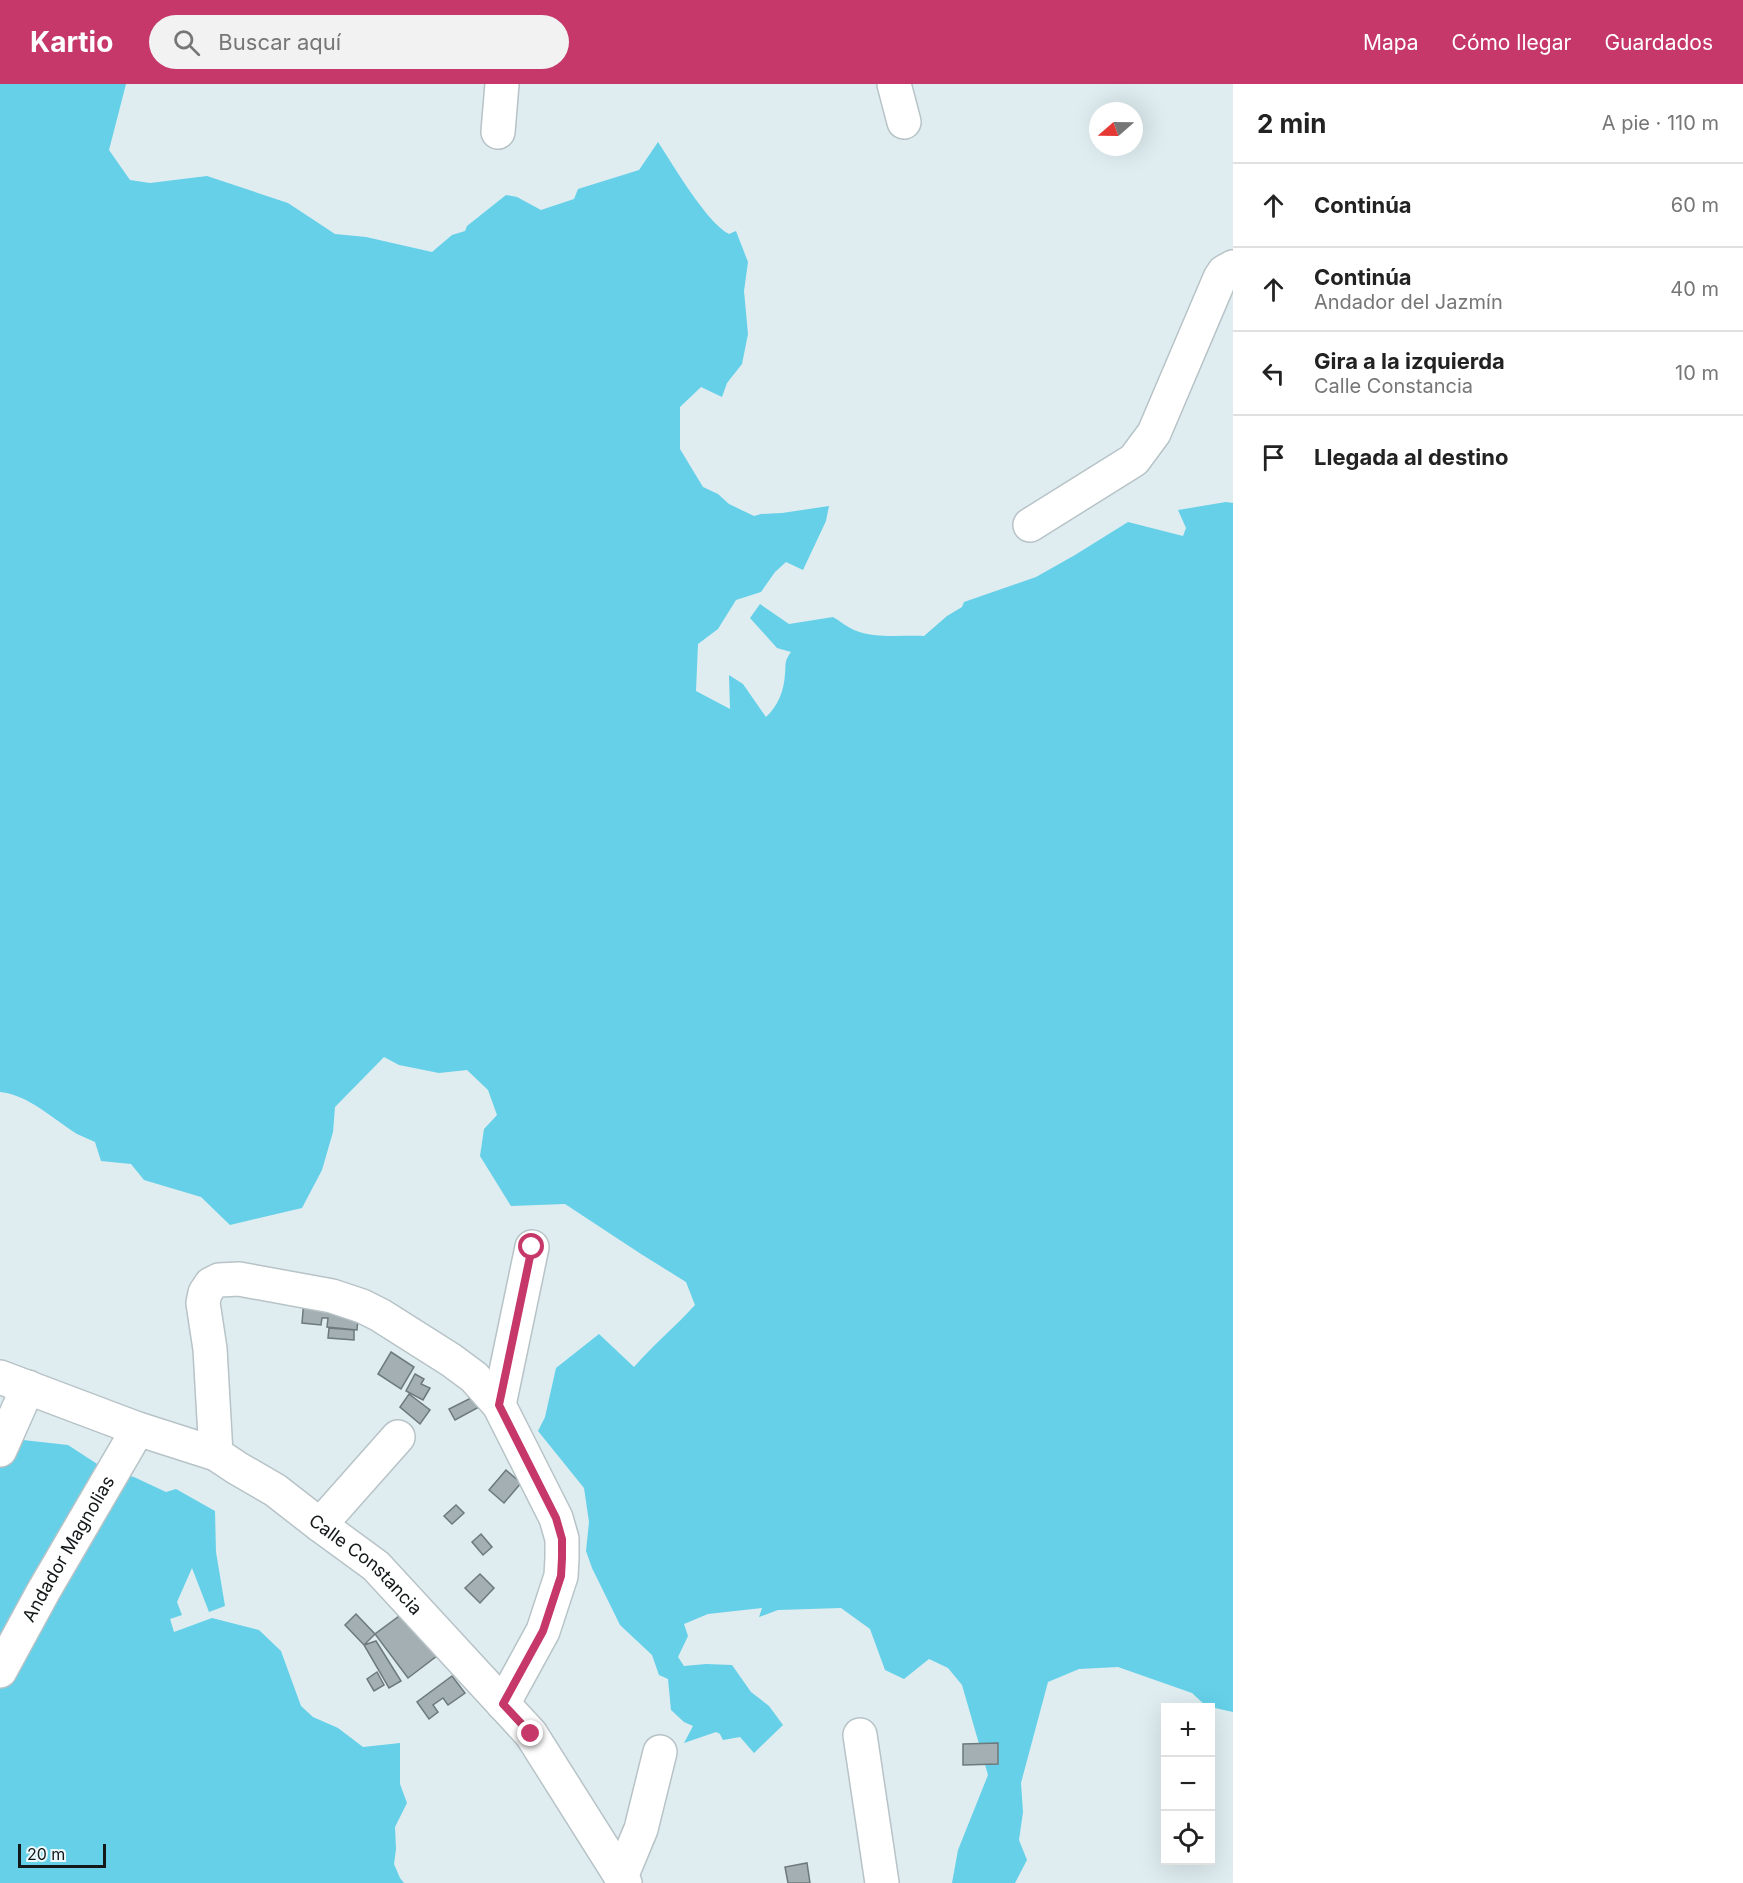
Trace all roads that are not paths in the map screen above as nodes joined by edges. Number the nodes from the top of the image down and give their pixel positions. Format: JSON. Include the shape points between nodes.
{"nodes":[{"id":1,"x":502,"y":84,"type":"edge"},
{"id":2,"x":894,"y":84,"type":"edge"},
{"id":3,"x":904,"y":122,"type":"dead end"},
{"id":4,"x":498,"y":132,"type":"dead end"},
{"id":5,"x":1233,"y":267,"type":"edge"},
{"id":6,"x":1030,"y":525,"type":"dead end"},
{"id":7,"x":532,"y":1247,"type":"dead end"},
{"id":8,"x":14,"y":1382,"type":"edge"},
{"id":9,"x":499,"y":1405,"type":"junction"},
{"id":10,"x":138,"y":1429,"type":"junction"},
{"id":11,"x":398,"y":1437,"type":"dead end"},
{"id":12,"x":0,"y":1450,"type":"edge"},
{"id":13,"x":216,"y":1454,"type":"junction"},
{"id":14,"x":320,"y":1526,"type":"junction"},
{"id":15,"x":0,"y":1671,"type":"edge"},
{"id":16,"x":503,"y":1704,"type":"junction"},
{"id":17,"x":860,"y":1735,"type":"dead end"},
{"id":18,"x":660,"y":1752,"type":"dead end"},
{"id":19,"x":623,"y":1880,"type":"edge"},
{"id":20,"x":882,"y":1883,"type":"edge"}],
"edges":[{"from":1,"to":4,"type":"street"},
{"from":2,"to":3,"type":"street"},
{"from":5,"to":6,"type":"street","via":[[1220,278],[1146,446],[1134,460]]},
{"from":7,"to":9,"type":"street"},
{"from":8,"to":10,"type":"street","name":"Calle Constancia"},
{"from":8,"to":12,"type":"street"},
{"from":9,"to":13,"type":"street","via":[[474,1377],[451,1360],[362,1306],[332,1296],[228,1278],[211,1284],[203,1303],[210,1349]]},
{"from":9,"to":16,"type":"street","via":[[556,1518],[562,1539],[561,1576],[543,1631]]},
{"from":10,"to":13,"type":"street","name":"Calle Constancia"},
{"from":10,"to":15,"type":"street","name":"Andador Magnolias"},
{"from":11,"to":14,"type":"street"},
{"from":13,"to":14,"type":"street","name":"Calle Constancia","via":[[275,1490]]},
{"from":14,"to":16,"type":"street","name":"Calle Constancia","via":[[376,1566]]},
{"from":16,"to":19,"type":"street","name":"Calle Constancia","via":[[531,1734]]},
{"from":17,"to":20,"type":"street"},
{"from":18,"to":19,"type":"street","via":[[641,1829]]}]}
